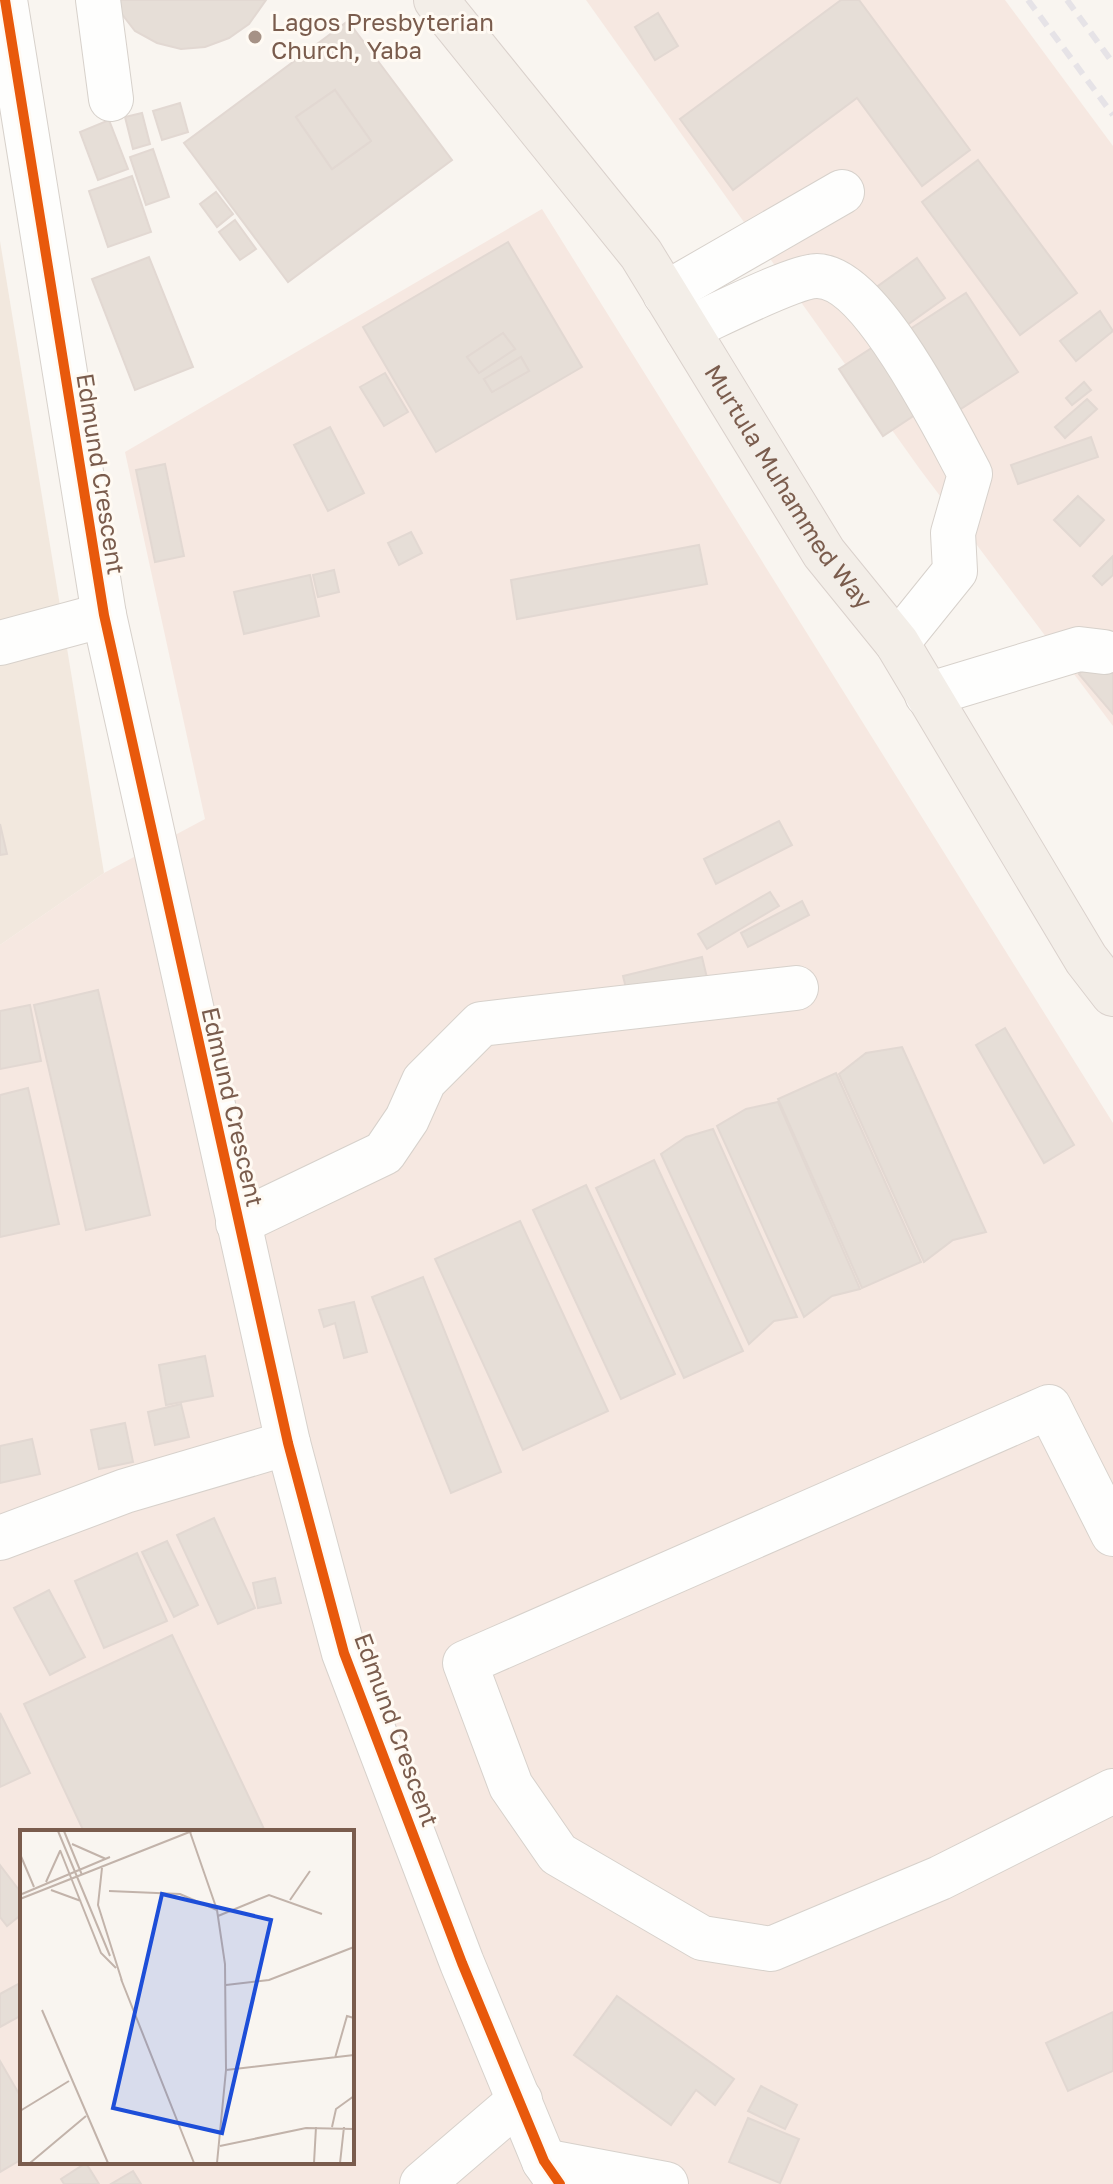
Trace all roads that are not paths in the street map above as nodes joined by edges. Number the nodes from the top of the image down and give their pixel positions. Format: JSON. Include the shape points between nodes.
{"nodes":[{"id":1,"x":5,"y":0,"type":"edge"},
{"id":2,"x":98,"y":0,"type":"edge"},
{"id":3,"x":451,"y":6,"type":"edge"},
{"id":4,"x":111,"y":99,"type":"dead end"},
{"id":5,"x":842,"y":192,"type":"dead end"},
{"id":6,"x":676,"y":312,"type":"junction"},
{"id":7,"x":104,"y":615,"type":"junction"},
{"id":8,"x":0,"y":643,"type":"edge"},
{"id":9,"x":897,"y":643,"type":"junction"},
{"id":10,"x":1104,"y":652,"type":"dead end"},
{"id":11,"x":927,"y":695,"type":"junction"},
{"id":12,"x":1110,"y":980,"type":"edge"},
{"id":13,"x":796,"y":988,"type":"dead end"},
{"id":14,"x":238,"y":1223,"type":"junction"},
{"id":15,"x":288,"y":1443,"type":"junction"},
{"id":16,"x":1113,"y":1534,"type":"edge"},
{"id":17,"x":0,"y":1538,"type":"edge"},
{"id":18,"x":1113,"y":1791,"type":"edge"},
{"id":19,"x":520,"y":2100,"type":"junction"},
{"id":20,"x":552,"y":2172,"type":"edge"},
{"id":21,"x":422,"y":2184,"type":"edge"},
{"id":22,"x":666,"y":2184,"type":"edge"}],
"edges":[{"from":1,"to":7,"type":"street","name":"Edmund Crescent"},
{"from":2,"to":4,"type":"street"},
{"from":3,"to":6,"type":"main road","name":"Murtula Muhammed Way","via":[[641,254]]},
{"from":5,"to":6,"type":"street"},
{"from":6,"to":9,"type":"main road","name":"Murtula Muhammed Way","via":[[824,553]]},
{"from":6,"to":9,"type":"street","via":[[817,276],[850,288],[909,363],[970,474],[953,533],[955,571]]},
{"from":7,"to":8,"type":"street"},
{"from":7,"to":14,"type":"street","name":"Edmund Crescent"},
{"from":9,"to":11,"type":"main road","name":"Murtula Muhammed Way"},
{"from":10,"to":11,"type":"street","via":[[1079,649]]},
{"from":11,"to":12,"type":"main road","name":"Murtula Muhammed Way","via":[[1086,959]]},
{"from":13,"to":14,"type":"street","via":[[481,1024],[424,1081],[384,1153]]},
{"from":14,"to":15,"type":"street","name":"Edmund Crescent"},
{"from":15,"to":17,"type":"street","via":[[125,1491]]},
{"from":15,"to":19,"type":"street","name":"Edmund Crescent","via":[[344,1653]]},
{"from":16,"to":18,"type":"street","via":[[1049,1407],[465,1663],[511,1786],[558,1854],[702,1938],[771,1949],[940,1878]]},
{"from":19,"to":20,"type":"street","name":"Edmund Crescent"},
{"from":19,"to":21,"type":"street"},
{"from":20,"to":22,"type":"street"}]}
